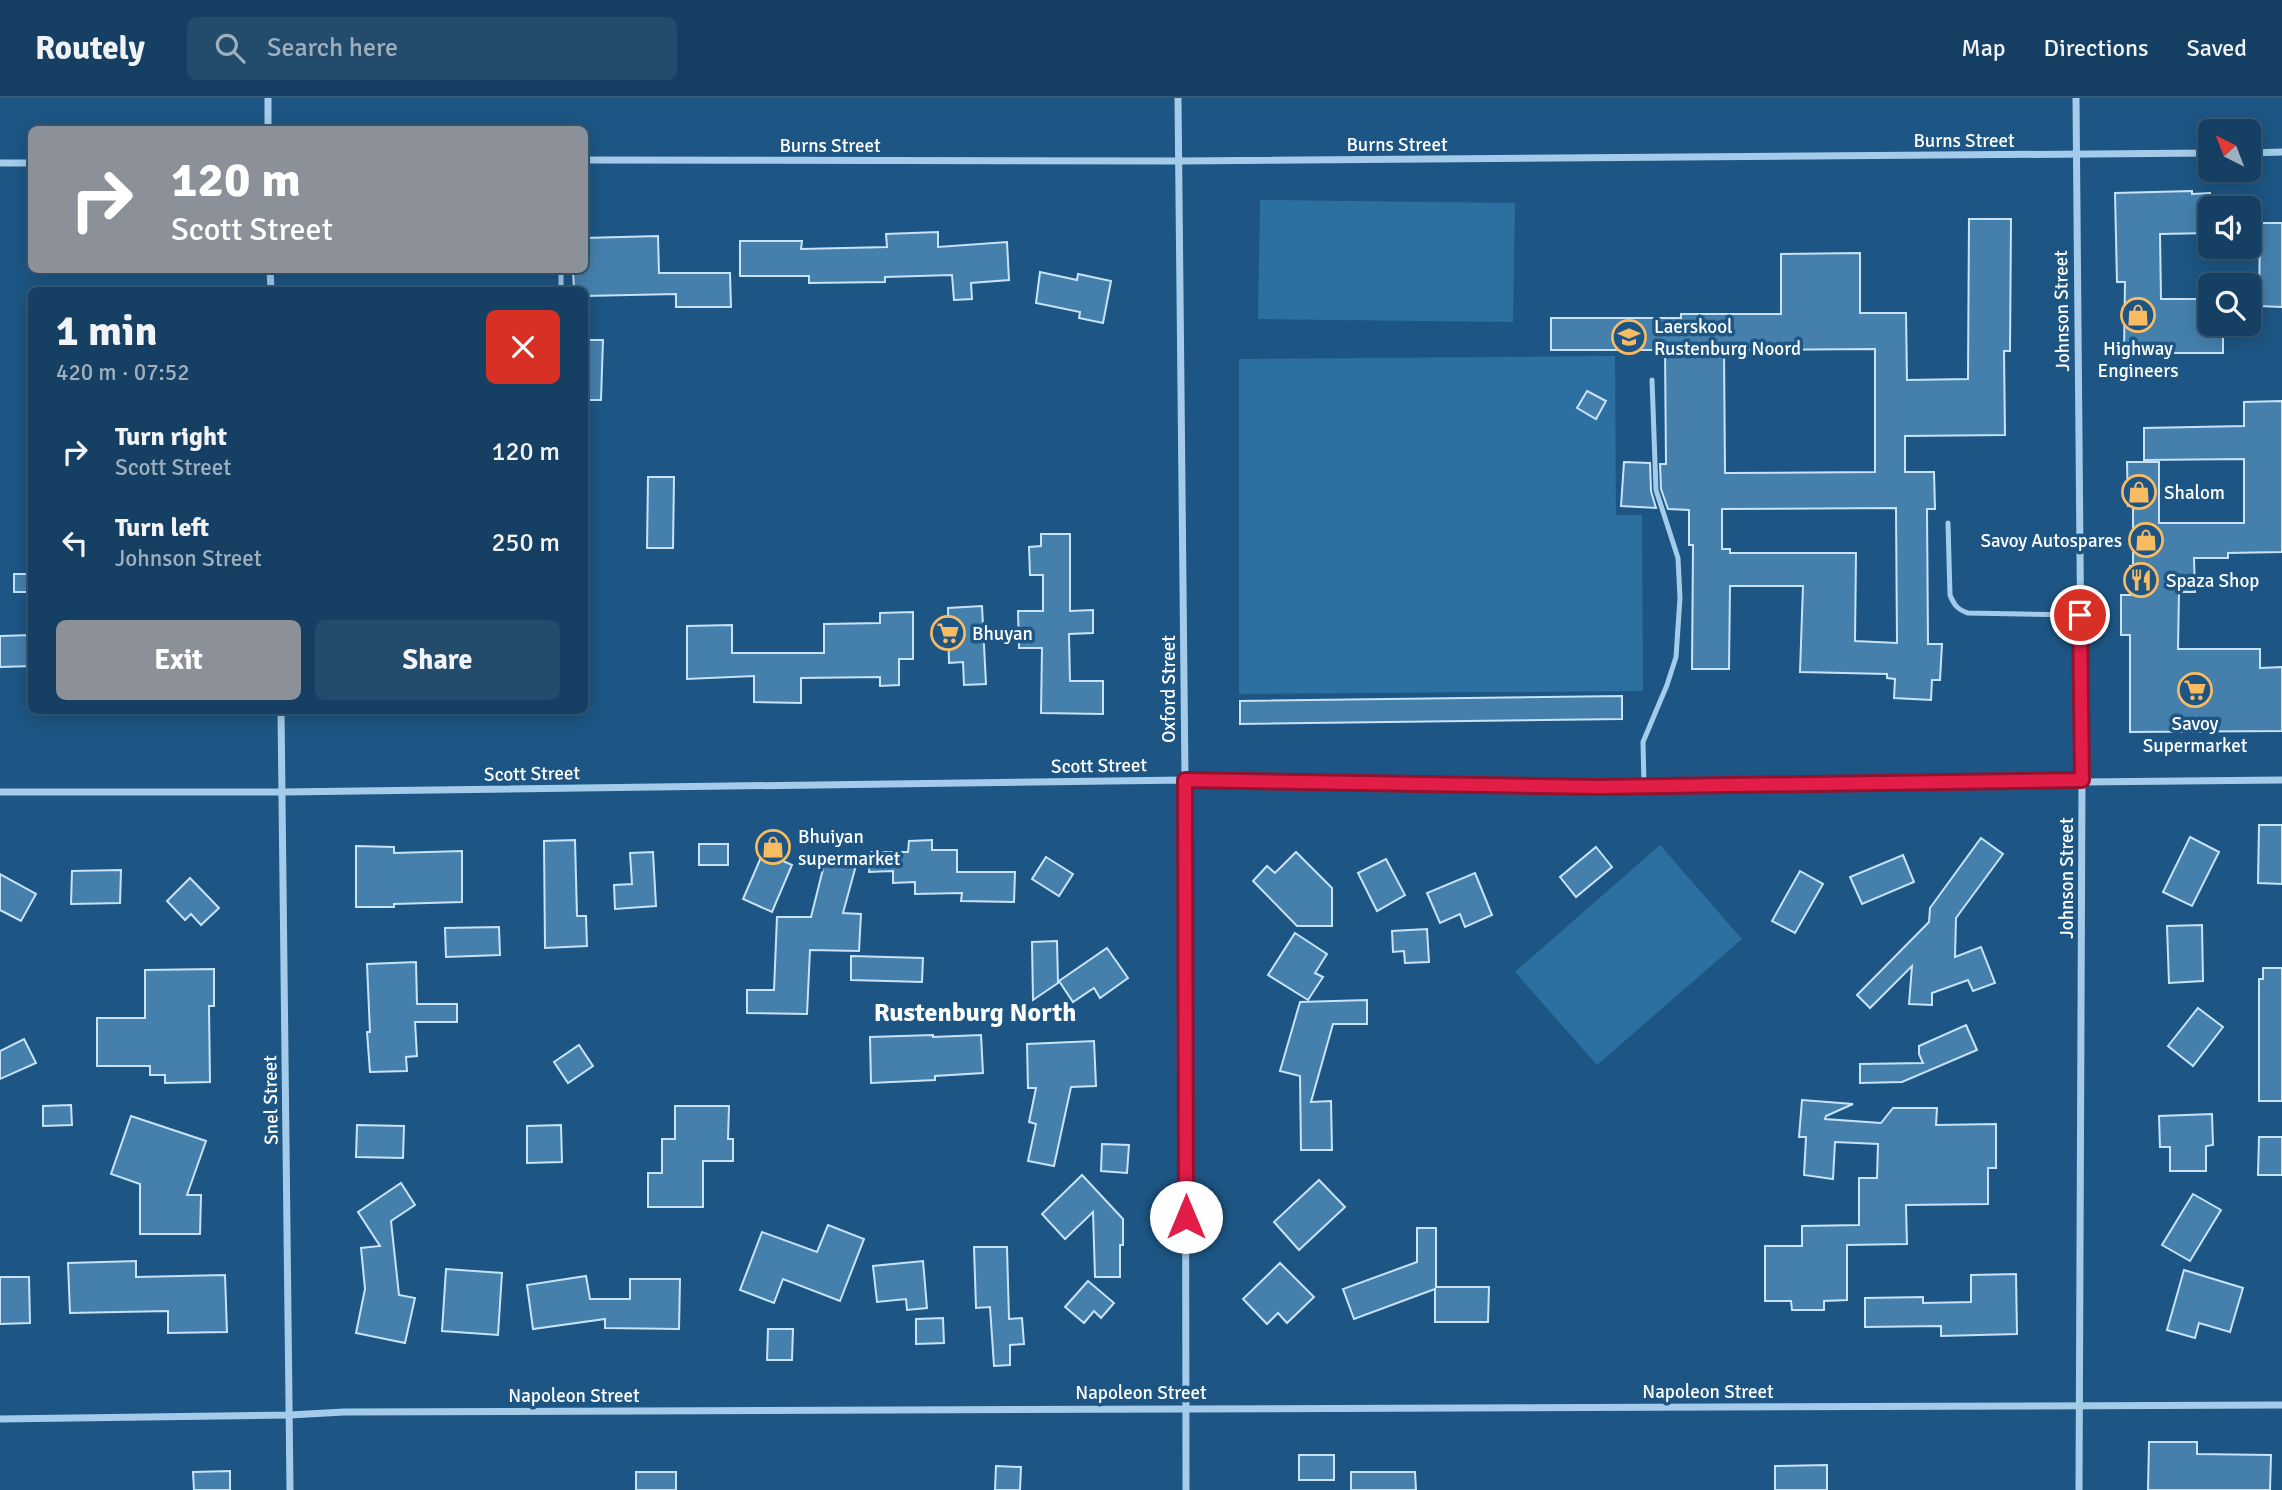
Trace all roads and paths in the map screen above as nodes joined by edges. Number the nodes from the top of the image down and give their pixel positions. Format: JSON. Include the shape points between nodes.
{"nodes":[{"id":1,"x":268,"y":98,"type":"edge"},
{"id":2,"x":1178,"y":98,"type":"edge"},
{"id":3,"x":2076,"y":98,"type":"edge"},
{"id":4,"x":268,"y":126,"type":"edge"},
{"id":5,"x":2282,"y":152,"type":"edge"},
{"id":6,"x":2198,"y":153,"type":"edge"},
{"id":7,"x":2261,"y":153,"type":"edge"},
{"id":8,"x":2075,"y":155,"type":"junction"},
{"id":9,"x":588,"y":160,"type":"edge"},
{"id":10,"x":1180,"y":161,"type":"junction"},
{"id":11,"x":0,"y":163,"type":"edge"},
{"id":12,"x":28,"y":163,"type":"edge"},
{"id":13,"x":1652,"y":380,"type":"dead end"},
{"id":14,"x":1948,"y":523,"type":"dead end"},
{"id":15,"x":2080,"y":615,"type":"junction"},
{"id":16,"x":281,"y":714,"type":"edge"},
{"id":17,"x":1185,"y":780,"type":"junction"},
{"id":18,"x":2082,"y":780,"type":"junction"},
{"id":19,"x":2282,"y":780,"type":"edge"},
{"id":20,"x":1644,"y":785,"type":"junction"},
{"id":21,"x":0,"y":792,"type":"edge"},
{"id":22,"x":283,"y":792,"type":"junction"},
{"id":23,"x":2282,"y":1405,"type":"edge"},
{"id":24,"x":2079,"y":1406,"type":"junction"},
{"id":25,"x":1186,"y":1408,"type":"junction"},
{"id":26,"x":289,"y":1415,"type":"junction"},
{"id":27,"x":0,"y":1419,"type":"edge"},
{"id":28,"x":290,"y":1490,"type":"edge"},
{"id":29,"x":1186,"y":1490,"type":"edge"},
{"id":30,"x":2079,"y":1490,"type":"edge"}],
"edges":[{"from":1,"to":4,"type":"street"},
{"from":2,"to":10,"type":"street","name":"Oxford Street"},
{"from":3,"to":8,"type":"street","name":"Johnson Street"},
{"from":5,"to":7,"type":"street"},
{"from":6,"to":8,"type":"street","name":"Burns Street"},
{"from":8,"to":10,"type":"street","name":"Burns Street"},
{"from":8,"to":15,"type":"street","name":"Johnson Street"},
{"from":9,"to":10,"type":"street","name":"Burns Street"},
{"from":10,"to":17,"type":"street","name":"Oxford Street"},
{"from":11,"to":12,"type":"street"},
{"from":13,"to":20,"type":"lane","via":[[1657,490],[1678,558],[1680,598],[1676,657],[1643,742]]},
{"from":14,"to":15,"type":"lane","via":[[1950,595],[1960,610]]},
{"from":15,"to":18,"type":"street","name":"Johnson Street"},
{"from":16,"to":22,"type":"street","name":"Snel Street"},
{"from":17,"to":20,"type":"street","name":"Scott Street"},
{"from":17,"to":22,"type":"street","name":"Scott Street"},
{"from":17,"to":25,"type":"street","name":"Oxford Street"},
{"from":18,"to":19,"type":"street","name":"Scott Street"},
{"from":18,"to":20,"type":"street","name":"Scott Street"},
{"from":18,"to":24,"type":"street","name":"Johnson Street"},
{"from":21,"to":22,"type":"street","name":"Scott Street"},
{"from":22,"to":26,"type":"street","name":"Snel Street"},
{"from":23,"to":24,"type":"street","name":"Napoleon Street"},
{"from":24,"to":25,"type":"street","name":"Napoleon Street"},
{"from":24,"to":30,"type":"street","name":"Johnson Street"},
{"from":25,"to":26,"type":"street","name":"Napoleon Street"},
{"from":25,"to":29,"type":"street","name":"Oxford Street"},
{"from":26,"to":27,"type":"street","name":"Napoleon Street"},
{"from":26,"to":28,"type":"street","name":"Snel Street"}]}
